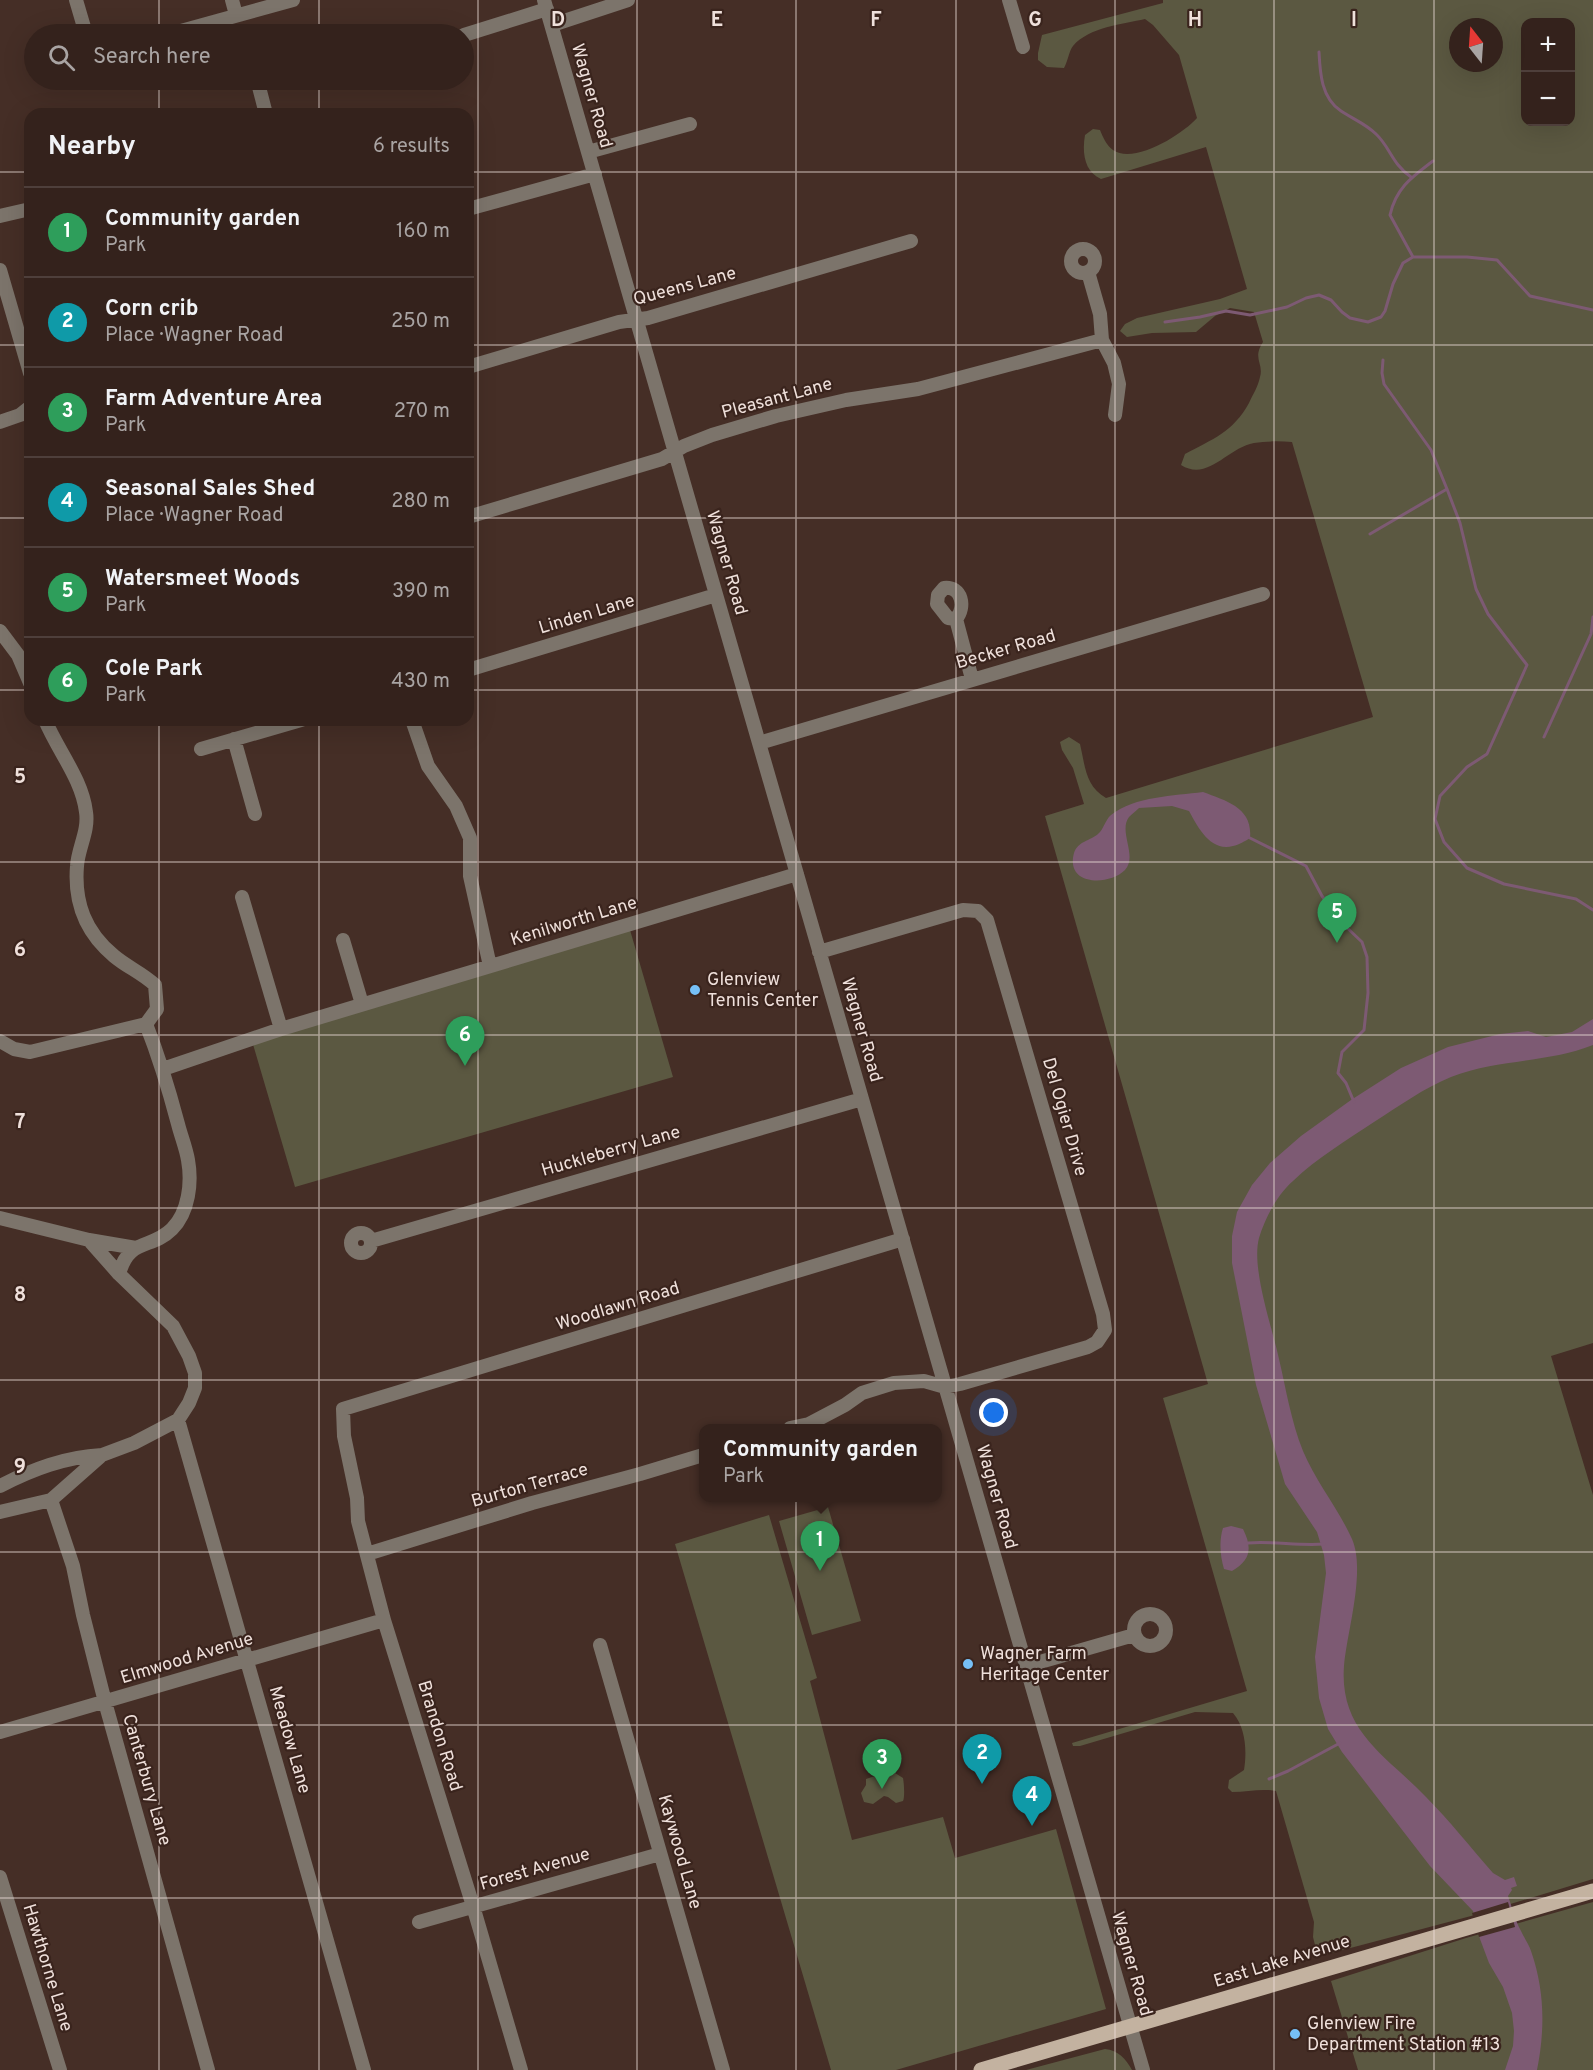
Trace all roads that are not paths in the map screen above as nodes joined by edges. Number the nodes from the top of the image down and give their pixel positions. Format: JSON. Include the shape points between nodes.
{"nodes":[{"id":1,"x":76,"y":0,"type":"edge"},
{"id":2,"x":232,"y":0,"type":"edge"},
{"id":3,"x":293,"y":0,"type":"edge"},
{"id":4,"x":628,"y":0,"type":"edge"},
{"id":5,"x":1009,"y":0,"type":"edge"},
{"id":6,"x":546,"y":4,"type":"edge"},
{"id":7,"x":236,"y":15,"type":"junction"},
{"id":8,"x":83,"y":24,"type":"edge"},
{"id":9,"x":205,"y":24,"type":"edge"},
{"id":10,"x":552,"y":25,"type":"junction"},
{"id":11,"x":474,"y":31,"type":"edge"},
{"id":12,"x":1023,"y":47,"type":"dead end"},
{"id":13,"x":260,"y":90,"type":"edge"},
{"id":14,"x":264,"y":108,"type":"edge"},
{"id":15,"x":690,"y":124,"type":"dead end"},
{"id":16,"x":588,"y":152,"type":"junction"},
{"id":17,"x":595,"y":174,"type":"junction"},
{"id":18,"x":474,"y":207,"type":"edge"},
{"id":19,"x":24,"y":210,"type":"edge"},
{"id":20,"x":0,"y":216,"type":"edge"},
{"id":21,"x":911,"y":241,"type":"dead end"},
{"id":22,"x":0,"y":270,"type":"edge"},
{"id":23,"x":1088,"y":272,"type":"dead end"},
{"id":24,"x":637,"y":319,"type":"junction"},
{"id":25,"x":24,"y":335,"type":"edge"},
{"id":26,"x":1102,"y":340,"type":"junction"},
{"id":27,"x":474,"y":365,"type":"edge"},
{"id":28,"x":24,"y":412,"type":"edge"},
{"id":29,"x":1115,"y":415,"type":"dead end"},
{"id":30,"x":0,"y":422,"type":"edge"},
{"id":31,"x":675,"y":452,"type":"junction"},
{"id":32,"x":474,"y":515,"type":"edge"},
{"id":33,"x":1263,"y":594,"type":"dead end"},
{"id":34,"x":716,"y":595,"type":"junction"},
{"id":35,"x":956,"y":619,"type":"dead end"},
{"id":36,"x":0,"y":631,"type":"edge"},
{"id":37,"x":474,"y":668,"type":"edge"},
{"id":38,"x":24,"y":669,"type":"edge"},
{"id":39,"x":972,"y":679,"type":"junction"},
{"id":40,"x":48,"y":726,"type":"edge"},
{"id":41,"x":280,"y":726,"type":"edge"},
{"id":42,"x":414,"y":726,"type":"edge"},
{"id":43,"x":234,"y":739,"type":"junction"},
{"id":44,"x":759,"y":743,"type":"junction"},
{"id":45,"x":201,"y":749,"type":"dead end"},
{"id":46,"x":255,"y":814,"type":"dead end"},
{"id":47,"x":797,"y":874,"type":"junction"},
{"id":48,"x":242,"y":897,"type":"dead end"},
{"id":49,"x":343,"y":940,"type":"dead end"},
{"id":50,"x":819,"y":951,"type":"junction"},
{"id":51,"x":490,"y":966,"type":"junction"},
{"id":52,"x":362,"y":1004,"type":"junction"},
{"id":53,"x":146,"y":1024,"type":"junction"},
{"id":54,"x":281,"y":1029,"type":"junction"},
{"id":55,"x":0,"y":1041,"type":"edge"},
{"id":56,"x":163,"y":1069,"type":"junction"},
{"id":57,"x":862,"y":1099,"type":"junction"},
{"id":58,"x":0,"y":1218,"type":"edge"},
{"id":59,"x":903,"y":1239,"type":"junction"},
{"id":60,"x":89,"y":1240,"type":"junction"},
{"id":61,"x":371,"y":1241,"type":"dead end"},
{"id":62,"x":136,"y":1248,"type":"junction"},
{"id":63,"x":119,"y":1274,"type":"junction"},
{"id":64,"x":945,"y":1387,"type":"junction"},
{"id":65,"x":343,"y":1408,"type":"joint"},
{"id":66,"x":178,"y":1420,"type":"junction"},
{"id":67,"x":809,"y":1424,"type":"edge"},
{"id":68,"x":102,"y":1455,"type":"junction"},
{"id":69,"x":699,"y":1456,"type":"edge"},
{"id":70,"x":0,"y":1486,"type":"edge"},
{"id":71,"x":51,"y":1500,"type":"junction"},
{"id":72,"x":0,"y":1512,"type":"edge"},
{"id":73,"x":367,"y":1554,"type":"junction"},
{"id":74,"x":384,"y":1620,"type":"junction"},
{"id":75,"x":1134,"y":1635,"type":"dead end"},
{"id":76,"x":600,"y":1645,"type":"dead end"},
{"id":77,"x":247,"y":1659,"type":"junction"},
{"id":78,"x":1026,"y":1666,"type":"junction"},
{"id":79,"x":105,"y":1702,"type":"junction"},
{"id":80,"x":0,"y":1732,"type":"edge"},
{"id":81,"x":660,"y":1854,"type":"junction"},
{"id":82,"x":0,"y":1877,"type":"edge"},
{"id":83,"x":1593,"y":1891,"type":"edge"},
{"id":84,"x":473,"y":1906,"type":"junction"},
{"id":85,"x":420,"y":1922,"type":"dead end"},
{"id":86,"x":1130,"y":2027,"type":"junction"},
{"id":87,"x":60,"y":2070,"type":"edge"},
{"id":88,"x":208,"y":2070,"type":"edge"},
{"id":89,"x":364,"y":2070,"type":"edge"},
{"id":90,"x":521,"y":2070,"type":"edge"},
{"id":91,"x":723,"y":2070,"type":"edge"},
{"id":92,"x":981,"y":2070,"type":"edge"},
{"id":93,"x":1143,"y":2070,"type":"edge"}],
"edges":[{"from":1,"to":8,"type":"street"},
{"from":2,"to":7,"type":"street"},
{"from":3,"to":7,"type":"street"},
{"from":4,"to":10,"type":"street"},
{"from":5,"to":12,"type":"street"},
{"from":6,"to":10,"type":"street","name":"Wagner Road"},
{"from":6,"to":11,"type":"street"},
{"from":7,"to":9,"type":"street"},
{"from":10,"to":16,"type":"street","name":"Wagner Road"},
{"from":13,"to":14,"type":"street"},
{"from":15,"to":16,"type":"street"},
{"from":16,"to":17,"type":"street","name":"Wagner Road"},
{"from":17,"to":18,"type":"street"},
{"from":17,"to":24,"type":"street","name":"Wagner Road"},
{"from":19,"to":20,"type":"street"},
{"from":21,"to":24,"type":"street","name":"Queens Lane"},
{"from":22,"to":25,"type":"street"},
{"from":23,"to":26,"type":"street","via":[[1100,314]]},
{"from":24,"to":27,"type":"street","name":"Queens Lane"},
{"from":24,"to":31,"type":"street","name":"Wagner Road"},
{"from":26,"to":29,"type":"street","via":[[1119,384]]},
{"from":26,"to":31,"type":"street","name":"Pleasant Lane","via":[[918,389],[785,414],[712,435]]},
{"from":28,"to":30,"type":"street"},
{"from":31,"to":32,"type":"street","name":"Pleasant Lane"},
{"from":31,"to":34,"type":"street","name":"Wagner Road"},
{"from":33,"to":39,"type":"street","name":"Becker Road"},
{"from":34,"to":37,"type":"street","name":"Linden Lane"},
{"from":34,"to":44,"type":"street","name":"Wagner Road"},
{"from":35,"to":39,"type":"street"},
{"from":36,"to":38,"type":"street"},
{"from":39,"to":44,"type":"street","name":"Becker Road"},
{"from":40,"to":53,"type":"street","via":[[84,797],[87,815],[76,880],[82,913],[91,933],[115,957],[155,985],[157,1009]]},
{"from":41,"to":43,"type":"street"},
{"from":42,"to":51,"type":"street","via":[[428,766],[456,806],[470,838],[470,876]]},
{"from":43,"to":45,"type":"street"},
{"from":43,"to":46,"type":"street"},
{"from":44,"to":47,"type":"street","name":"Wagner Road"},
{"from":47,"to":50,"type":"street","name":"Wagner Road"},
{"from":47,"to":51,"type":"street","name":"Kenilworth Lane"},
{"from":48,"to":54,"type":"street"},
{"from":49,"to":52,"type":"street"},
{"from":50,"to":57,"type":"street","name":"Wagner Road"},
{"from":50,"to":64,"type":"street","name":"Del Ogier Drive","via":[[963,910],[978,911],[991,928],[1105,1330],[1088,1347]]},
{"from":51,"to":52,"type":"street","name":"Kenilworth Lane"},
{"from":52,"to":54,"type":"street","name":"Kenilworth Lane"},
{"from":53,"to":55,"type":"street","via":[[30,1052]]},
{"from":53,"to":56,"type":"street"},
{"from":54,"to":56,"type":"street","name":"Kenilworth Lane"},
{"from":56,"to":62,"type":"street","via":[[188,1161],[187,1200],[171,1230]]},
{"from":57,"to":59,"type":"street","name":"Wagner Road"},
{"from":57,"to":61,"type":"street","name":"Huckleberry Lane"},
{"from":58,"to":60,"type":"street"},
{"from":59,"to":64,"type":"street","name":"Wagner Road"},
{"from":59,"to":65,"type":"street","name":"Woodlawn Road"},
{"from":60,"to":62,"type":"street"},
{"from":60,"to":63,"type":"street"},
{"from":62,"to":63,"type":"street","via":[[126,1255]]},
{"from":63,"to":66,"type":"street","via":[[173,1326],[189,1356],[195,1388]]},
{"from":64,"to":67,"type":"street","via":[[924,1381],[894,1383],[862,1393]]},
{"from":64,"to":78,"type":"street","name":"Wagner Road"},
{"from":65,"to":73,"type":"street","name":"Brandon Road","via":[[344,1436]]},
{"from":66,"to":68,"type":"street"},
{"from":66,"to":77,"type":"street","name":"Meadow Lane"},
{"from":68,"to":70,"type":"street","via":[[40,1467]]},
{"from":68,"to":71,"type":"street"},
{"from":69,"to":73,"type":"street","name":"Burton Terrace"},
{"from":71,"to":72,"type":"street"},
{"from":71,"to":79,"type":"street","name":"Canterbury Lane","via":[[74,1566]]},
{"from":73,"to":74,"type":"street","name":"Brandon Road"},
{"from":74,"to":77,"type":"street","name":"Elmwood Avenue"},
{"from":74,"to":84,"type":"street","name":"Brandon Road"},
{"from":75,"to":78,"type":"street"},
{"from":76,"to":81,"type":"street","name":"Kaywood Lane"},
{"from":77,"to":79,"type":"street","name":"Elmwood Avenue"},
{"from":77,"to":89,"type":"street","name":"Meadow Lane"},
{"from":78,"to":86,"type":"street","name":"Wagner Road"},
{"from":79,"to":80,"type":"street","name":"Elmwood Avenue"},
{"from":79,"to":88,"type":"street","name":"Canterbury Lane"},
{"from":81,"to":84,"type":"street","name":"Forest Avenue"},
{"from":81,"to":91,"type":"street","name":"Kaywood Lane"},
{"from":82,"to":87,"type":"street","name":"Hawthorne Lane"},
{"from":83,"to":86,"type":"main road","name":"East Lake Avenue"},
{"from":84,"to":85,"type":"street","name":"Forest Avenue"},
{"from":84,"to":90,"type":"street","name":"Brandon Road"},
{"from":86,"to":92,"type":"main road","name":"East Lake Avenue"},
{"from":86,"to":93,"type":"street","name":"Wagner Road"}]}
